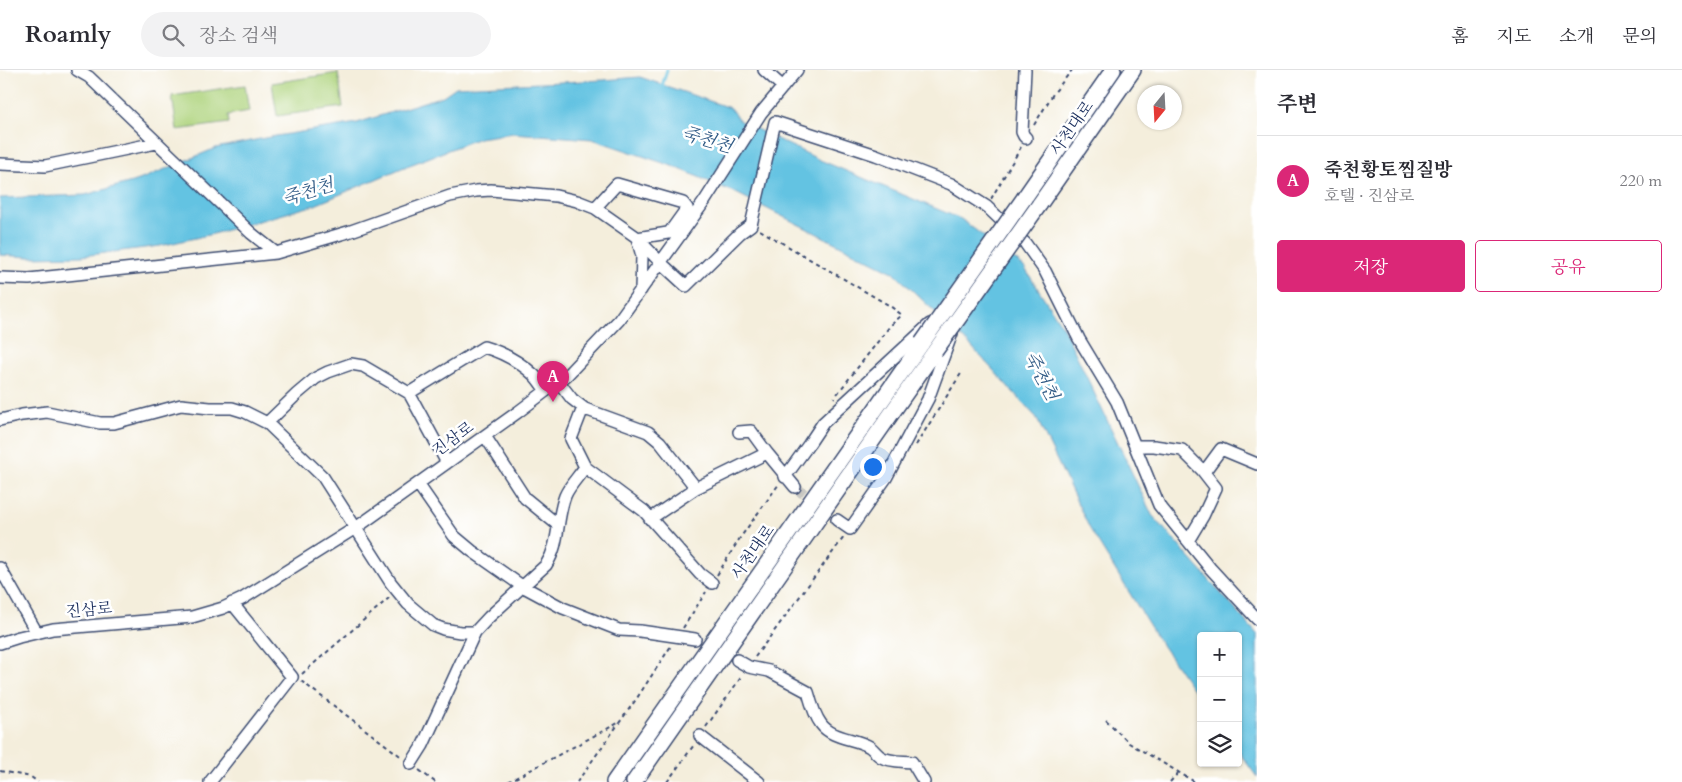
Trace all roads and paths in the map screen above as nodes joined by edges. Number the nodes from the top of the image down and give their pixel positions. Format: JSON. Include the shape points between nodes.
{"nodes":[{"id":1,"x":77,"y":70,"type":"edge"},
{"id":2,"x":764,"y":70,"type":"edge"},
{"id":3,"x":797,"y":70,"type":"edge"},
{"id":4,"x":1025,"y":70,"type":"edge"},
{"id":5,"x":1113,"y":70,"type":"edge"},
{"id":6,"x":1133,"y":70,"type":"edge"},
{"id":7,"x":783,"y":87,"type":"junction"},
{"id":8,"x":759,"y":117,"type":"junction"},
{"id":9,"x":774,"y":127,"type":"junction"},
{"id":10,"x":1026,"y":138,"type":"dead end"},
{"id":11,"x":156,"y":143,"type":"junction"},
{"id":12,"x":0,"y":164,"type":"edge"},
{"id":13,"x":596,"y":208,"type":"junction"},
{"id":14,"x":684,"y":231,"type":"junction"},
{"id":15,"x":669,"y":233,"type":"junction"},
{"id":16,"x":637,"y":238,"type":"junction"},
{"id":17,"x":276,"y":253,"type":"junction"},
{"id":18,"x":661,"y":263,"type":"junction"},
{"id":19,"x":0,"y":278,"type":"edge"},
{"id":20,"x":641,"y":290,"type":"junction"},
{"id":21,"x":942,"y":313,"type":"junction"},
{"id":22,"x":956,"y":322,"type":"junction"},
{"id":23,"x":558,"y":381,"type":"junction"},
{"id":24,"x":546,"y":391,"type":"junction"},
{"id":25,"x":409,"y":393,"type":"junction"},
{"id":26,"x":583,"y":408,"type":"junction"},
{"id":27,"x":0,"y":420,"type":"edge"},
{"id":28,"x":267,"y":423,"type":"junction"},
{"id":29,"x":739,"y":432,"type":"dead end"},
{"id":30,"x":485,"y":436,"type":"junction"},
{"id":31,"x":1135,"y":446,"type":"junction"},
{"id":32,"x":767,"y":453,"type":"junction"},
{"id":33,"x":447,"y":464,"type":"junction"},
{"id":34,"x":1257,"y":464,"type":"edge"},
{"id":35,"x":585,"y":467,"type":"junction"},
{"id":36,"x":1204,"y":472,"type":"junction"},
{"id":37,"x":785,"y":477,"type":"junction"},
{"id":38,"x":418,"y":484,"type":"junction"},
{"id":39,"x":696,"y":488,"type":"junction"},
{"id":40,"x":795,"y":488,"type":"tunnel mouth"},
{"id":41,"x":650,"y":519,"type":"junction"},
{"id":42,"x":837,"y":520,"type":"tunnel mouth"},
{"id":43,"x":558,"y":525,"type":"junction"},
{"id":44,"x":356,"y":528,"type":"junction"},
{"id":45,"x":850,"y":529,"type":"junction"},
{"id":46,"x":1188,"y":541,"type":"junction"},
{"id":47,"x":0,"y":568,"type":"edge"},
{"id":48,"x":712,"y":583,"type":"dead end"},
{"id":49,"x":522,"y":586,"type":"junction"},
{"id":50,"x":397,"y":591,"type":"junction"},
{"id":51,"x":232,"y":604,"type":"junction"},
{"id":52,"x":1257,"y":619,"type":"edge"},
{"id":53,"x":474,"y":632,"type":"junction"},
{"id":54,"x":37,"y":633,"type":"junction"},
{"id":55,"x":695,"y":639,"type":"dead end"},
{"id":56,"x":0,"y":643,"type":"edge"},
{"id":57,"x":737,"y":660,"type":"dead end"},
{"id":58,"x":749,"y":667,"type":"junction"},
{"id":59,"x":1106,"y":720,"type":"dead end"},
{"id":60,"x":700,"y":736,"type":"junction"},
{"id":61,"x":412,"y":764,"type":"junction"},
{"id":62,"x":0,"y":771,"type":"edge"},
{"id":63,"x":1179,"y":772,"type":"junction"},
{"id":64,"x":38,"y":782,"type":"edge"},
{"id":65,"x":210,"y":782,"type":"edge"},
{"id":66,"x":435,"y":782,"type":"edge"},
{"id":67,"x":508,"y":782,"type":"edge"},
{"id":68,"x":577,"y":782,"type":"edge"},
{"id":69,"x":614,"y":782,"type":"edge"},
{"id":70,"x":634,"y":782,"type":"edge"},
{"id":71,"x":667,"y":782,"type":"edge"},
{"id":72,"x":759,"y":782,"type":"edge"},
{"id":73,"x":924,"y":782,"type":"edge"},
{"id":74,"x":1170,"y":782,"type":"edge"},
{"id":75,"x":1195,"y":782,"type":"edge"}],
"edges":[{"from":1,"to":11,"type":"street"},
{"from":2,"to":7,"type":"street"},
{"from":3,"to":7,"type":"street","name":"진삼로"},
{"from":4,"to":10,"type":"street","via":[[1022,132]]},
{"from":5,"to":21,"type":"main road","name":"사천대로","bridge":true},
{"from":6,"to":22,"type":"main road","name":"사천대로","bridge":true},
{"from":7,"to":8,"type":"street","name":"진삼로"},
{"from":8,"to":9,"type":"street"},
{"from":8,"to":14,"type":"street","name":"진삼로"},
{"from":9,"to":18,"type":"street","via":[[751,225],[686,286]]},
{"from":9,"to":31,"type":"street","via":[[876,155],[951,184],[987,207],[1025,243],[1045,271],[1079,339],[1117,402]]},
{"from":11,"to":12,"type":"street","via":[[45,166]]},
{"from":11,"to":17,"type":"street"},
{"from":13,"to":15,"type":"street","via":[[617,184],[682,203],[687,208]]},
{"from":13,"to":16,"type":"street"},
{"from":13,"to":17,"type":"street","via":[[556,196],[476,191],[450,196]]},
{"from":14,"to":15,"type":"street"},
{"from":14,"to":18,"type":"street","name":"진삼로"},
{"from":15,"to":16,"type":"street"},
{"from":16,"to":18,"type":"street"},
{"from":16,"to":20,"type":"street","via":[[642,256]]},
{"from":17,"to":19,"type":"street","via":[[29,279]]},
{"from":18,"to":20,"type":"street","name":"진삼로"},
{"from":20,"to":23,"type":"street","name":"진삼로","via":[[619,320]]},
{"from":21,"to":37,"type":"street","via":[[823,422]]},
{"from":21,"to":69,"type":"main road","name":"사천대로","bridge":true},
{"from":22,"to":45,"type":"street","via":[[928,399],[886,478]]},
{"from":22,"to":70,"type":"main road","name":"사천대로","bridge":true},
{"from":23,"to":24,"type":"street","name":"진삼로"},
{"from":23,"to":26,"type":"street"},
{"from":24,"to":25,"type":"street","via":[[534,375],[519,364],[484,347]]},
{"from":24,"to":30,"type":"street","name":"진삼로"},
{"from":25,"to":28,"type":"street","via":[[363,366],[351,364],[316,378]]},
{"from":25,"to":33,"type":"street"},
{"from":26,"to":35,"type":"street","via":[[571,439]]},
{"from":26,"to":39,"type":"street","via":[[648,432],[660,442]]},
{"from":27,"to":28,"type":"street","via":[[47,412],[114,423],[181,405],[232,408]]},
{"from":28,"to":44,"type":"street","via":[[323,477]]},
{"from":29,"to":32,"type":"street","via":[[751,431]]},
{"from":30,"to":33,"type":"street","name":"진삼로"},
{"from":30,"to":43,"type":"street","via":[[525,498]]},
{"from":31,"to":36,"type":"street","via":[[1182,450]]},
{"from":31,"to":46,"type":"street","via":[[1160,504]]},
{"from":32,"to":37,"type":"street"},
{"from":32,"to":39,"type":"street"},
{"from":33,"to":38,"type":"street","name":"진삼로"},
{"from":34,"to":36,"type":"street","via":[[1221,450]]},
{"from":35,"to":41,"type":"street"},
{"from":35,"to":43,"type":"street","via":[[565,494]]},
{"from":36,"to":46,"type":"street","via":[[1216,488]]},
{"from":37,"to":40,"type":"street"},
{"from":38,"to":44,"type":"street","name":"진삼로"},
{"from":38,"to":49,"type":"street","via":[[454,536]]},
{"from":39,"to":41,"type":"street"},
{"from":41,"to":48,"type":"street"},
{"from":42,"to":45,"type":"street"},
{"from":43,"to":49,"type":"street","via":[[551,558]]},
{"from":44,"to":50,"type":"street"},
{"from":44,"to":51,"type":"street","name":"진삼로"},
{"from":45,"to":58,"type":"path"},
{"from":46,"to":52,"type":"street"},
{"from":47,"to":54,"type":"street"},
{"from":49,"to":53,"type":"street"},
{"from":49,"to":55,"type":"street","via":[[563,608],[618,630]]},
{"from":50,"to":53,"type":"street","via":[[433,625]]},
{"from":50,"to":61,"type":"path","via":[[296,679]]},
{"from":51,"to":54,"type":"street","name":"진삼로","via":[[192,617]]},
{"from":51,"to":65,"type":"street","via":[[292,677]]},
{"from":53,"to":61,"type":"street"},
{"from":54,"to":56,"type":"street","name":"진삼로"},
{"from":57,"to":58,"type":"street"},
{"from":58,"to":60,"type":"path"},
{"from":58,"to":73,"type":"street","via":[[769,671],[808,692],[822,725],[831,732],[869,747],[880,757],[912,762]]},
{"from":59,"to":63,"type":"path","via":[[1129,743]]},
{"from":60,"to":71,"type":"path"},
{"from":60,"to":72,"type":"street"},
{"from":61,"to":66,"type":"path"},
{"from":62,"to":64,"type":"path","via":[[31,777]]},
{"from":63,"to":74,"type":"path"},
{"from":63,"to":75,"type":"path"},
{"from":67,"to":68,"type":"path","via":[[619,723]]}]}
